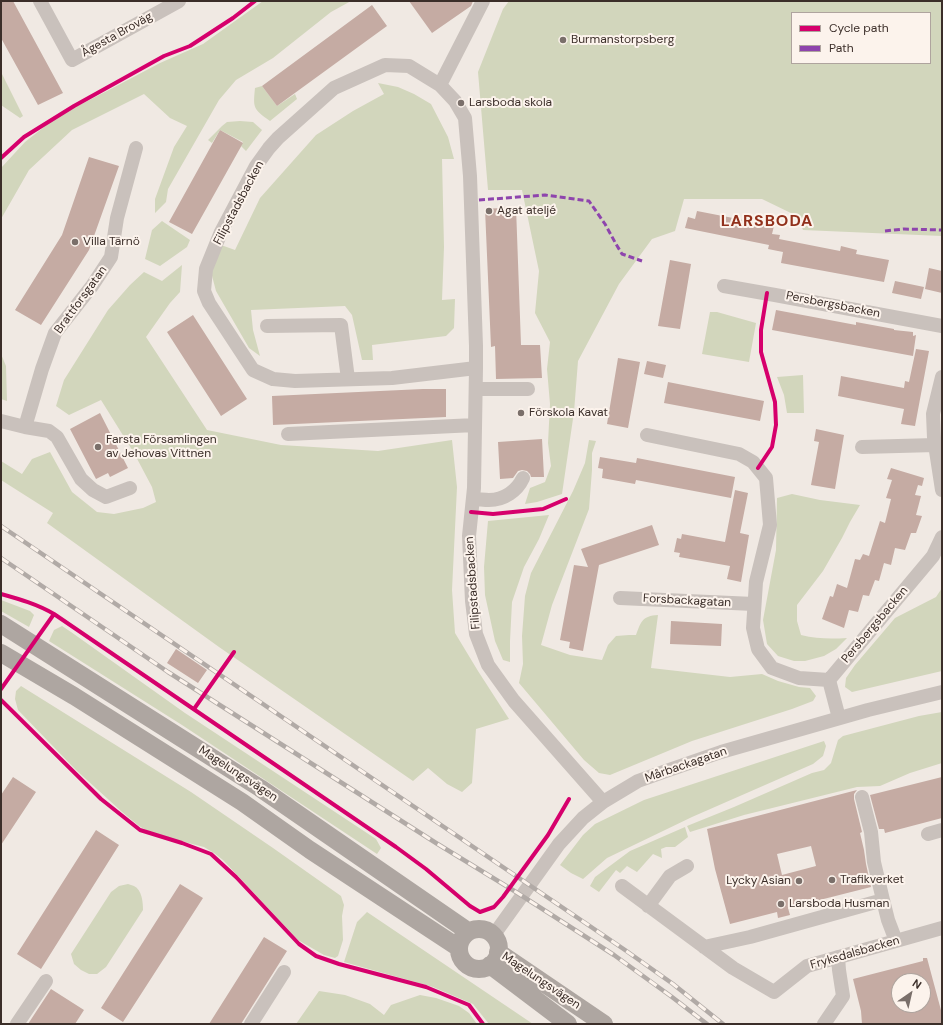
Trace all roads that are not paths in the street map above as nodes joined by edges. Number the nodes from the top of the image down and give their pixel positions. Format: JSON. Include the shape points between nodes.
{"nodes":[{"id":1,"x":40,"y":1,"type":"edge"},
{"id":2,"x":179,"y":1,"type":"edge"},
{"id":3,"x":483,"y":1,"type":"edge"},
{"id":4,"x":440,"y":85,"type":"junction"},
{"id":5,"x":136,"y":148,"type":"dead end"},
{"id":6,"x":724,"y":286,"type":"dead end"},
{"id":7,"x":267,"y":326,"type":"dead end"},
{"id":8,"x":942,"y":326,"type":"edge"},
{"id":9,"x":476,"y":368,"type":"junction"},
{"id":10,"x":942,"y":377,"type":"edge"},
{"id":11,"x":348,"y":380,"type":"junction"},
{"id":12,"x":476,"y":389,"type":"junction"},
{"id":13,"x":528,"y":389,"type":"dead end"},
{"id":14,"x":1,"y":421,"type":"edge"},
{"id":15,"x":475,"y":425,"type":"junction"},
{"id":16,"x":25,"y":427,"type":"junction"},
{"id":17,"x":288,"y":434,"type":"dead end"},
{"id":18,"x":647,"y":435,"type":"dead end"},
{"id":19,"x":935,"y":446,"type":"junction"},
{"id":20,"x":862,"y":447,"type":"dead end"},
{"id":21,"x":523,"y":478,"type":"dead end"},
{"id":22,"x":130,"y":488,"type":"dead end"},
{"id":23,"x":942,"y":490,"type":"edge"},
{"id":24,"x":473,"y":499,"type":"junction"},
{"id":25,"x":942,"y":537,"type":"edge"},
{"id":26,"x":620,"y":598,"type":"dead end"},
{"id":27,"x":754,"y":604,"type":"junction"},
{"id":28,"x":1,"y":624,"type":"edge"},
{"id":29,"x":1,"y":653,"type":"edge"},
{"id":30,"x":829,"y":680,"type":"junction"},
{"id":31,"x":942,"y":692,"type":"edge"},
{"id":32,"x":839,"y":718,"type":"junction"},
{"id":33,"x":862,"y":798,"type":"dead end"},
{"id":34,"x":603,"y":802,"type":"junction"},
{"id":35,"x":942,"y":830,"type":"edge"},
{"id":36,"x":928,"y":834,"type":"dead end"},
{"id":37,"x":687,"y":866,"type":"dead end"},
{"id":38,"x":622,"y":886,"type":"dead end"},
{"id":39,"x":883,"y":900,"type":"junction"},
{"id":40,"x":648,"y":906,"type":"junction"},
{"id":41,"x":942,"y":928,"type":"edge"},
{"id":42,"x":469,"y":932,"type":"junction"},
{"id":43,"x":896,"y":941,"type":"junction"},
{"id":44,"x":704,"y":947,"type":"junction"},
{"id":45,"x":459,"y":948,"type":"junction"},
{"id":46,"x":494,"y":951,"type":"junction"},
{"id":47,"x":838,"y":957,"type":"junction"},
{"id":48,"x":284,"y":972,"type":"dead end"},
{"id":49,"x":46,"y":981,"type":"dead end"},
{"id":50,"x":17,"y":1024,"type":"edge"},
{"id":51,"x":251,"y":1024,"type":"edge"},
{"id":52,"x":568,"y":1024,"type":"edge"},
{"id":53,"x":604,"y":1024,"type":"edge"},
{"id":54,"x":824,"y":1024,"type":"edge"}],
"edges":[{"from":1,"to":2,"type":"street","name":"Ågesta Broväg","via":[[72,60]]},
{"from":3,"to":4,"type":"street"},
{"from":4,"to":9,"type":"street","name":"Filipstadsbacken","via":[[455,101],[465,118],[470,176]]},
{"from":4,"to":11,"type":"street","name":"Filipstadsbacken","via":[[409,66],[385,65],[334,88],[278,138],[256,166],[221,232],[206,269],[204,291],[209,303],[253,370],[273,379]]},
{"from":5,"to":16,"type":"street","name":"Brattforsgatan","via":[[117,218],[111,258],[55,333]]},
{"from":6,"to":8,"type":"street","name":"Persbergsbacken"},
{"from":7,"to":11,"type":"street","via":[[341,325]]},
{"from":9,"to":11,"type":"street","name":"Filipstadsbacken","via":[[392,378]]},
{"from":9,"to":12,"type":"street","name":"Filipstadsbacken"},
{"from":10,"to":19,"type":"street","via":[[933,414]]},
{"from":12,"to":13,"type":"street"},
{"from":12,"to":15,"type":"street","name":"Filipstadsbacken"},
{"from":14,"to":16,"type":"street"},
{"from":15,"to":17,"type":"street"},
{"from":15,"to":24,"type":"street","name":"Filipstadsbacken"},
{"from":16,"to":22,"type":"street","via":[[49,431],[57,438],[81,479],[93,490],[106,497]]},
{"from":18,"to":27,"type":"street","via":[[739,454],[753,462],[766,478],[770,525],[756,582]]},
{"from":19,"to":20,"type":"street"},
{"from":19,"to":23,"type":"street"},
{"from":21,"to":24,"type":"street","via":[[520,486],[508,496],[490,500]]},
{"from":24,"to":34,"type":"street","name":"Filipstadsbacken","via":[[469,536],[472,601],[476,634],[488,665],[514,700]]},
{"from":25,"to":30,"type":"street","name":"Persbergsbacken","via":[[933,556]]},
{"from":26,"to":27,"type":"street","name":"Forsbackagatan"},
{"from":27,"to":30,"type":"street","via":[[753,628],[758,650],[772,668],[799,678]]},
{"from":28,"to":42,"type":"main road","name":"Magelungsvägen","via":[[260,788]]},
{"from":29,"to":45,"type":"main road","name":"Magelungsvägen","via":[[242,802]]},
{"from":30,"to":32,"type":"street"},
{"from":31,"to":32,"type":"street","name":"Mårbackagatan"},
{"from":32,"to":34,"type":"street","name":"Mårbackagatan","via":[[666,770],[638,781]]},
{"from":33,"to":39,"type":"street"},
{"from":34,"to":46,"type":"street","name":"Mårbackagatan","via":[[583,818],[559,844],[507,917]]},
{"from":35,"to":36,"type":"street"},
{"from":37,"to":40,"type":"street","via":[[670,876]]},
{"from":38,"to":40,"type":"street"},
{"from":39,"to":43,"type":"street"},
{"from":39,"to":44,"type":"street","via":[[750,937]]},
{"from":40,"to":44,"type":"street"},
{"from":41,"to":43,"type":"street","name":"Fryksdalsbacken"},
{"from":42,"to":45,"type":"main road","via":[[460,942]]},
{"from":42,"to":46,"type":"main road","name":"Magelungsvägen","via":[[488,932]]},
{"from":43,"to":47,"type":"street","name":"Fryksdalsbacken"},
{"from":44,"to":47,"type":"street","name":"Fryksdalsbacken","via":[[774,992],[807,966]]},
{"from":45,"to":46,"type":"main road","name":"Magelungsvägen","via":[[461,959],[469,967],[480,969],[485,968]]},
{"from":46,"to":52,"type":"main road","name":"Magelungsvägen"},
{"from":46,"to":53,"type":"main road","name":"Magelungsvägen"},
{"from":47,"to":54,"type":"street","via":[[843,996]]},
{"from":48,"to":51,"type":"street"},
{"from":49,"to":50,"type":"street"}]}
